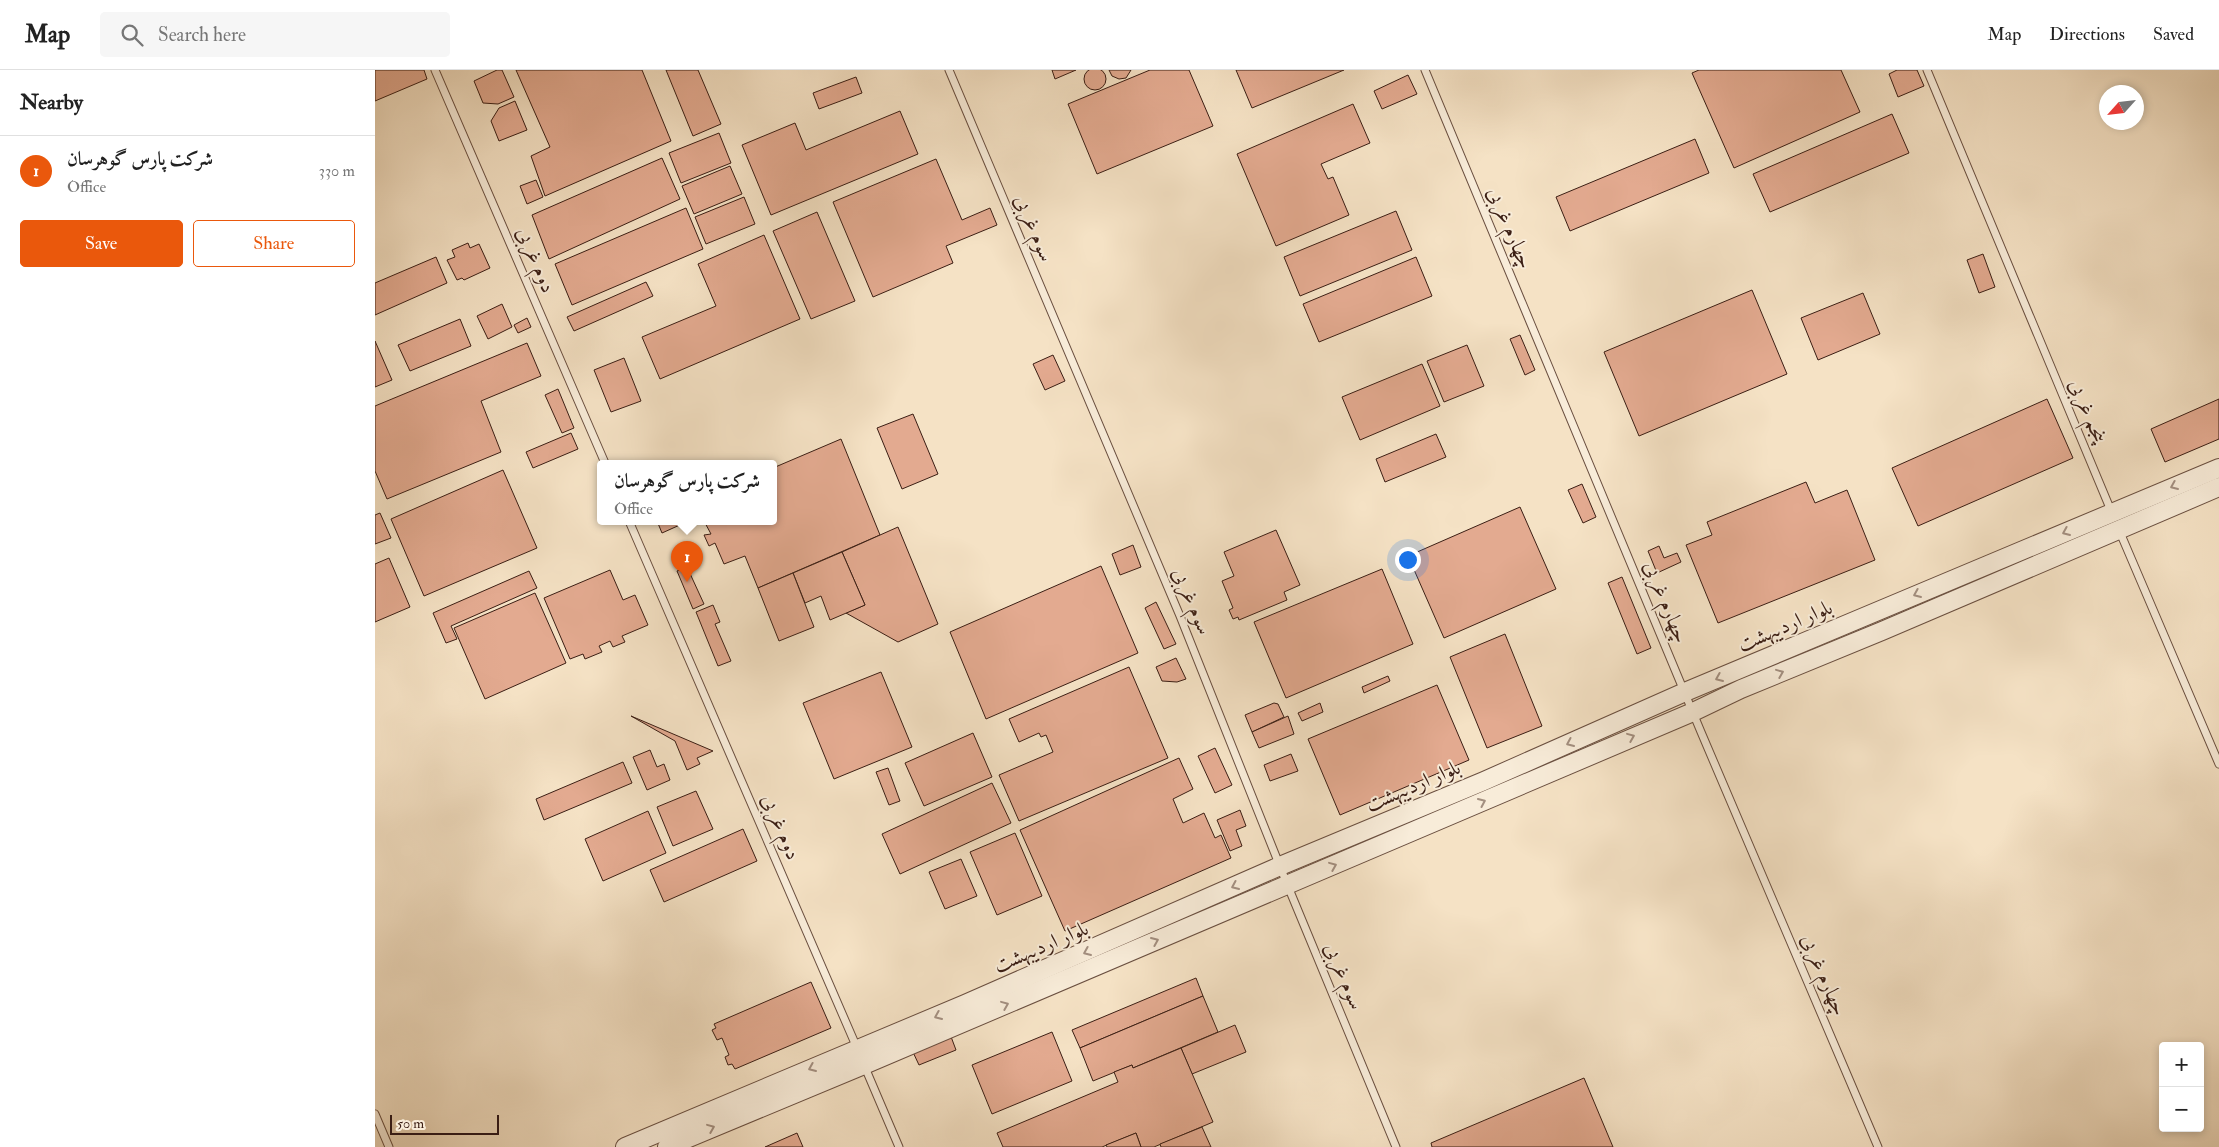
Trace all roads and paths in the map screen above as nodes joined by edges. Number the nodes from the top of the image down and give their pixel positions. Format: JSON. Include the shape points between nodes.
{"nodes":[{"id":1,"x":435,"y":70,"type":"edge"},
{"id":2,"x":949,"y":70,"type":"edge"},
{"id":3,"x":1425,"y":70,"type":"edge"},
{"id":4,"x":1927,"y":70,"type":"edge"},
{"id":5,"x":604,"y":460,"type":"edge"},
{"id":6,"x":2219,"y":468,"type":"edge"},
{"id":7,"x":2219,"y":487,"type":"edge"},
{"id":8,"x":2115,"y":522,"type":"junction"},
{"id":9,"x":631,"y":525,"type":"edge"},
{"id":10,"x":1685,"y":692,"type":"junction"},
{"id":11,"x":1693,"y":712,"type":"junction"},
{"id":12,"x":2219,"y":764,"type":"edge"},
{"id":13,"x":1280,"y":866,"type":"junction"},
{"id":14,"x":1287,"y":884,"type":"junction"},
{"id":15,"x":857,"y":1049,"type":"junction"},
{"id":16,"x":864,"y":1066,"type":"junction"},
{"id":17,"x":375,"y":1114,"type":"edge"},
{"id":18,"x":389,"y":1147,"type":"edge"},
{"id":19,"x":625,"y":1147,"type":"edge"},
{"id":20,"x":667,"y":1147,"type":"edge"},
{"id":21,"x":899,"y":1147,"type":"edge"},
{"id":22,"x":1397,"y":1147,"type":"edge"},
{"id":23,"x":1878,"y":1147,"type":"edge"}],
"edges":[{"from":1,"to":5,"type":"lane","name":"دوم غربی"},
{"from":2,"to":13,"type":"lane","name":"سوم غربی","via":[[1180,616]]},
{"from":3,"to":10,"type":"lane","name":"چهارم غربی"},
{"from":4,"to":8,"type":"lane","name":"پنجم غربی"},
{"from":6,"to":8,"type":"street","name":"بلوار اردیبهشت","one_way":true},
{"from":7,"to":8,"type":"street","name":"بلوار اردیبهشت"},
{"from":8,"to":10,"type":"street","name":"بلوار اردیبهشت","one_way":true},
{"from":11,"to":8,"type":"street","name":"بلوار اردیبهشت","one_way":true,"via":[[1741,688],[1883,631]]},
{"from":8,"to":12,"type":"lane","name":"پنجم غربی"},
{"from":9,"to":15,"type":"lane","name":"دوم غربی"},
{"from":10,"to":11,"type":"lane","name":"چهارم غربی"},
{"from":10,"to":13,"type":"street","name":"بلوار اردیبهشت","one_way":true},
{"from":14,"to":11,"type":"street","name":"بلوار اردیبهشت","one_way":true},
{"from":11,"to":23,"type":"lane","name":"چهارم غربی"},
{"from":13,"to":14,"type":"lane","name":"سوم غربی"},
{"from":13,"to":15,"type":"street","name":"بلوار اردیبهشت","one_way":true},
{"from":16,"to":14,"type":"street","name":"بلوار اردیبهشت","one_way":true},
{"from":14,"to":22,"type":"lane","name":"سوم غربی"},
{"from":15,"to":16,"type":"lane","name":"دوم غربی"},
{"from":15,"to":19,"type":"street","name":"بلوار اردیبهشت","one_way":true},
{"from":20,"to":16,"type":"street","name":"بلوار اردیبهشت","one_way":true},
{"from":16,"to":21,"type":"lane","name":"دوم غربی"},
{"from":17,"to":18,"type":"lane"}]}
